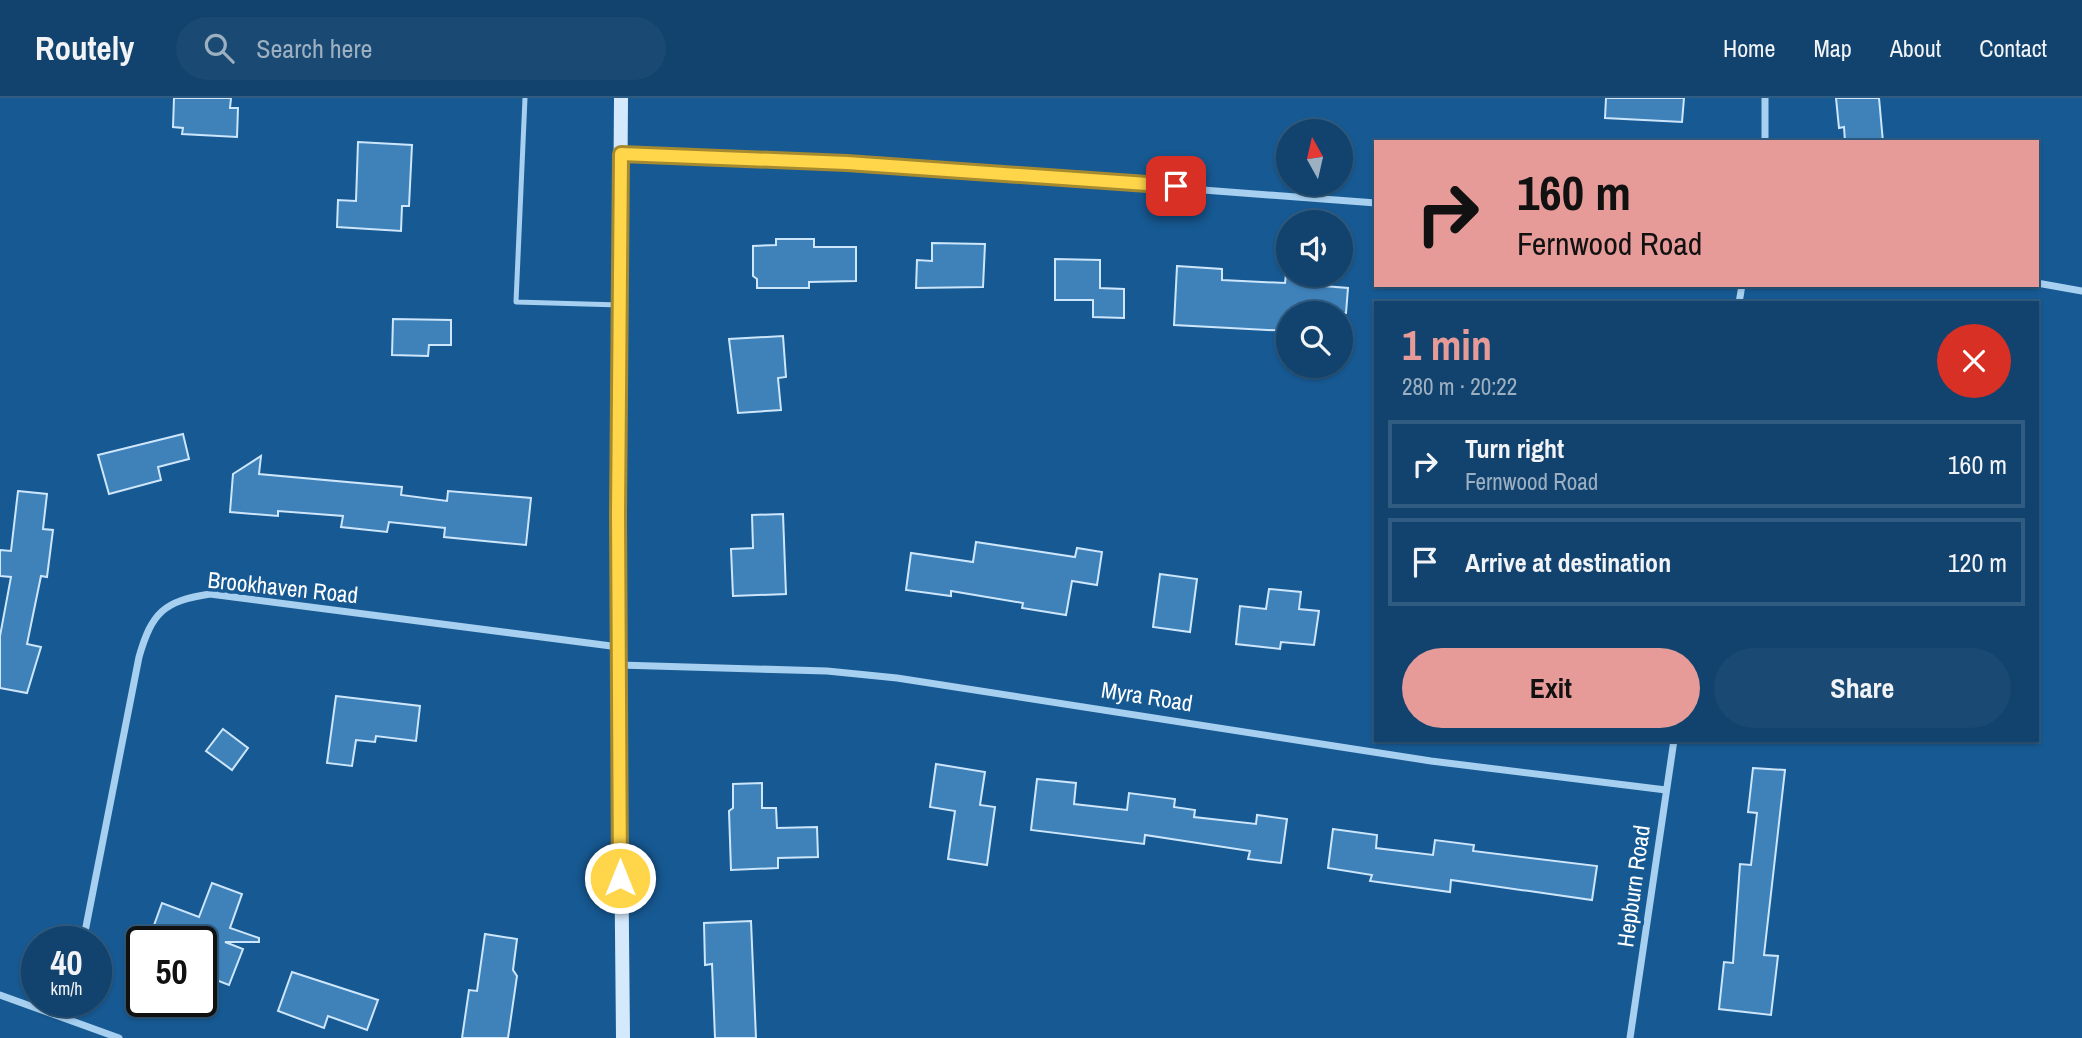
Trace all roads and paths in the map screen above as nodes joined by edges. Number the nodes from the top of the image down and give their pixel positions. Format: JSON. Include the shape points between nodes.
{"nodes":[{"id":1,"x":525,"y":98,"type":"edge"},
{"id":2,"x":621,"y":98,"type":"edge"},
{"id":3,"x":1765,"y":98,"type":"edge"},
{"id":4,"x":1765,"y":140,"type":"edge"},
{"id":5,"x":621,"y":154,"type":"junction"},
{"id":6,"x":1374,"y":203,"type":"edge"},
{"id":7,"x":2039,"y":283,"type":"edge"},
{"id":8,"x":2082,"y":290,"type":"edge"},
{"id":9,"x":620,"y":305,"type":"junction"},
{"id":10,"x":619,"y":647,"type":"junction"},
{"id":11,"x":619,"y":665,"type":"junction"},
{"id":12,"x":1674,"y":742,"type":"edge"},
{"id":13,"x":1666,"y":790,"type":"junction"},
{"id":14,"x":86,"y":926,"type":"edge"},
{"id":15,"x":0,"y":995,"type":"edge"},
{"id":16,"x":65,"y":1018,"type":"joint"},
{"id":17,"x":119,"y":1038,"type":"edge"},
{"id":18,"x":623,"y":1038,"type":"edge"},
{"id":19,"x":1630,"y":1038,"type":"edge"}],
"edges":[{"from":1,"to":9,"type":"lane","via":[[516,302]]},
{"from":2,"to":5,"type":"main road"},
{"from":3,"to":4,"type":"street"},
{"from":5,"to":6,"type":"street","via":[[847,163]]},
{"from":5,"to":9,"type":"main road"},
{"from":7,"to":8,"type":"street"},
{"from":9,"to":10,"type":"main road"},
{"from":10,"to":11,"type":"main road"},
{"from":10,"to":14,"type":"street","name":"Brookhaven Road","via":[[210,594],[182,598],[160,610],[146,632]]},
{"from":11,"to":13,"type":"street","name":"Myra Road","via":[[827,671],[897,678],[1431,761]]},
{"from":11,"to":18,"type":"main road"},
{"from":12,"to":13,"type":"street","name":"Hepburn Road"},
{"from":13,"to":19,"type":"street","name":"Hepburn Road"},
{"from":15,"to":16,"type":"street"},
{"from":16,"to":17,"type":"street"}]}
